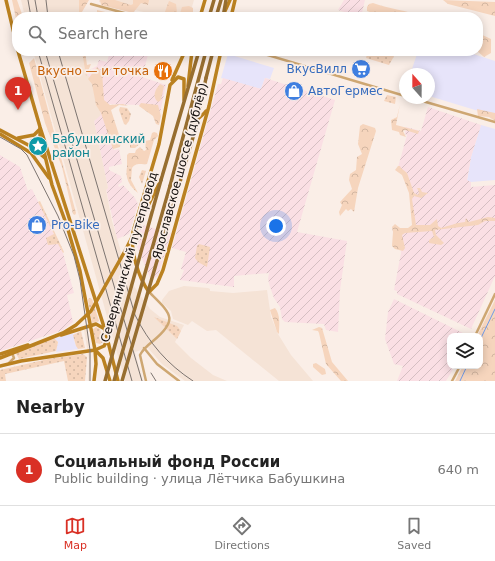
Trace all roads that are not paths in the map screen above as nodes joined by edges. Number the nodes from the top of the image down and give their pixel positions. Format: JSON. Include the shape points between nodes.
{"nodes":[{"id":1,"x":6,"y":0,"type":"edge"},
{"id":2,"x":206,"y":0,"type":"edge"},
{"id":3,"x":214,"y":0,"type":"edge"},
{"id":4,"x":221,"y":0,"type":"edge"},
{"id":5,"x":226,"y":0,"type":"edge"},
{"id":6,"x":230,"y":0,"type":"edge"},
{"id":7,"x":235,"y":0,"type":"edge"},
{"id":8,"x":91,"y":4,"type":"dead end"},
{"id":9,"x":225,"y":11,"type":"joint"},
{"id":10,"x":121,"y":12,"type":"edge"},
{"id":11,"x":202,"y":12,"type":"edge"},
{"id":12,"x":210,"y":12,"type":"edge"},
{"id":13,"x":217,"y":12,"type":"edge"},
{"id":14,"x":232,"y":12,"type":"edge"},
{"id":15,"x":12,"y":25,"type":"edge"},
{"id":16,"x":19,"y":56,"type":"edge"},
{"id":17,"x":183,"y":56,"type":"edge"},
{"id":18,"x":191,"y":56,"type":"edge"},
{"id":19,"x":198,"y":56,"type":"edge"},
{"id":20,"x":205,"y":56,"type":"edge"},
{"id":21,"x":211,"y":56,"type":"edge"},
{"id":22,"x":220,"y":56,"type":"edge"},
{"id":23,"x":271,"y":56,"type":"edge"},
{"id":24,"x":170,"y":85,"type":"junction"},
{"id":25,"x":187,"y":92,"type":"junction"},
{"id":26,"x":399,"y":94,"type":"edge"},
{"id":27,"x":184,"y":101,"type":"junction"},
{"id":28,"x":433,"y":104,"type":"edge"},
{"id":29,"x":209,"y":106,"type":"junction"},
{"id":30,"x":495,"y":122,"type":"edge"},
{"id":31,"x":40,"y":127,"type":"junction"},
{"id":32,"x":0,"y":130,"type":"edge"},
{"id":33,"x":184,"y":132,"type":"junction"},
{"id":34,"x":0,"y":134,"type":"edge"},
{"id":35,"x":17,"y":138,"type":"junction"},
{"id":36,"x":45,"y":158,"type":"junction"},
{"id":37,"x":53,"y":170,"type":"junction"},
{"id":38,"x":162,"y":180,"type":"junction"},
{"id":39,"x":52,"y":185,"type":"junction"},
{"id":40,"x":150,"y":293,"type":"junction"},
{"id":41,"x":495,"y":294,"type":"edge"},
{"id":42,"x":90,"y":327,"type":"junction"},
{"id":43,"x":105,"y":330,"type":"junction"},
{"id":44,"x":476,"y":333,"type":"edge"},
{"id":45,"x":107,"y":340,"type":"junction"},
{"id":46,"x":144,"y":348,"type":"junction"},
{"id":47,"x":95,"y":350,"type":"junction"},
{"id":48,"x":2,"y":354,"type":"edge"},
{"id":49,"x":0,"y":358,"type":"edge"},
{"id":50,"x":0,"y":366,"type":"edge"},
{"id":51,"x":458,"y":369,"type":"edge"},
{"id":52,"x":94,"y":381,"type":"edge"},
{"id":53,"x":105,"y":381,"type":"edge"},
{"id":54,"x":110,"y":381,"type":"edge"},
{"id":55,"x":114,"y":381,"type":"edge"},
{"id":56,"x":118,"y":381,"type":"edge"},
{"id":57,"x":122,"y":381,"type":"edge"},
{"id":58,"x":146,"y":381,"type":"edge"},
{"id":59,"x":179,"y":381,"type":"edge"},
{"id":60,"x":452,"y":381,"type":"edge"}],
"edges":[{"from":1,"to":15,"type":"main road"},
{"from":2,"to":11,"type":"main road"},
{"from":3,"to":12,"type":"main road"},
{"from":4,"to":13,"type":"main road"},
{"from":5,"to":9,"type":"main road"},
{"from":6,"to":9,"type":"main road"},
{"from":7,"to":14,"type":"main road"},
{"from":8,"to":10,"type":"street"},
{"from":16,"to":31,"type":"main road"},
{"from":17,"to":24,"type":"main road"},
{"from":18,"to":25,"type":"main road"},
{"from":19,"to":25,"type":"main road","name":"Северянинский путепровод"},
{"from":20,"to":33,"type":"main road","name":"Северянинский путепровод"},
{"from":21,"to":57,"type":"main road","bridge":true,"via":[[196,128]]},
{"from":22,"to":29,"type":"main road","name":"Ярославское шоссе (дублёр)"},
{"from":23,"to":26,"type":"street"},
{"from":24,"to":27,"type":"main road","via":[[178,76],[184,79]]},
{"from":24,"to":40,"type":"main road","via":[[159,144],[132,239],[134,257]]},
{"from":25,"to":27,"type":"main road","name":"Северянинский путепровод"},
{"from":27,"to":38,"type":"main road","name":"Северянинский путепровод"},
{"from":28,"to":30,"type":"street"},
{"from":29,"to":33,"type":"main road"},
{"from":29,"to":40,"type":"main road","name":"Ярославское шоссе (дублёр)","via":[[163,270]]},
{"from":31,"to":35,"type":"main road","via":[[34,135]]},
{"from":31,"to":36,"type":"main road"},
{"from":31,"to":37,"type":"main road"},
{"from":32,"to":35,"type":"main road"},
{"from":33,"to":55,"type":"main road","name":"Северянинский путепровод","bridge":true},
{"from":34,"to":39,"type":"main road","via":[[31,153],[40,163]]},
{"from":35,"to":36,"type":"main road"},
{"from":36,"to":37,"type":"main road"},
{"from":36,"to":39,"type":"main road"},
{"from":37,"to":43,"type":"main road"},
{"from":38,"to":49,"type":"main road","bridge":true,"via":[[91,311],[63,334]]},
{"from":38,"to":53,"type":"main road","name":"Северянинский путепровод","bridge":true},
{"from":39,"to":42,"type":"main road","via":[[80,270]]},
{"from":40,"to":46,"type":"street","via":[[167,311],[169,321],[165,331]]},
{"from":41,"to":44,"type":"street"},
{"from":42,"to":43,"type":"main road","via":[[99,324]]},
{"from":42,"to":47,"type":"main road"},
{"from":42,"to":48,"type":"main road"},
{"from":43,"to":45,"type":"main road"},
{"from":45,"to":47,"type":"main road","via":[[104,346]]},
{"from":45,"to":56,"type":"main road"},
{"from":46,"to":58,"type":"street","via":[[140,358]]},
{"from":46,"to":59,"type":"street","via":[[157,364]]},
{"from":47,"to":50,"type":"main road"},
{"from":47,"to":52,"type":"main road"},
{"from":47,"to":54,"type":"main road","via":[[103,358]]},
{"from":48,"to":50,"type":"street","via":[[11,353],[14,358]]},
{"from":51,"to":60,"type":"street"}]}
